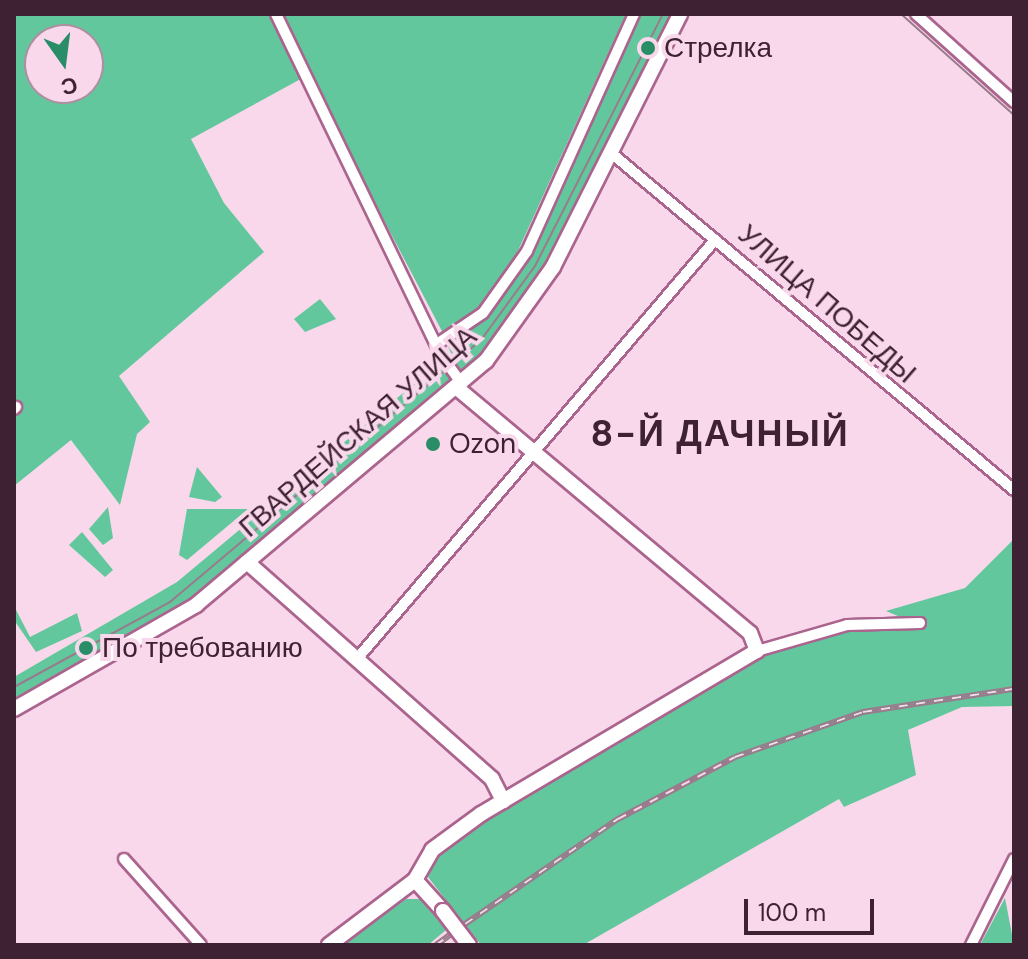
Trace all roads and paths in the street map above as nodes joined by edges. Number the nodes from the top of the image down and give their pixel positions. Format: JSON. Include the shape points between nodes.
{"nodes":[{"id":1,"x":276,"y":14,"type":"edge"},
{"id":2,"x":634,"y":14,"type":"edge"},
{"id":3,"x":680,"y":14,"type":"edge"},
{"id":4,"x":916,"y":14,"type":"edge"},
{"id":5,"x":1014,"y":102,"type":"edge"},
{"id":6,"x":610,"y":152,"type":"junction"},
{"id":7,"x":715,"y":240,"type":"junction"},
{"id":8,"x":437,"y":344,"type":"junction"},
{"id":9,"x":460,"y":386,"type":"junction"},
{"id":10,"x":534,"y":452,"type":"junction"},
{"id":11,"x":1014,"y":490,"type":"edge"},
{"id":12,"x":247,"y":562,"type":"junction"},
{"id":13,"x":920,"y":623,"type":"dead end"},
{"id":14,"x":757,"y":651,"type":"junction"},
{"id":15,"x":356,"y":660,"type":"junction"},
{"id":16,"x":14,"y":709,"type":"edge"},
{"id":17,"x":503,"y":801,"type":"junction"},
{"id":18,"x":124,"y":859,"type":"dead end"},
{"id":19,"x":1014,"y":859,"type":"edge"},
{"id":20,"x":415,"y":880,"type":"junction"},
{"id":21,"x":201,"y":945,"type":"edge"},
{"id":22,"x":329,"y":945,"type":"edge"},
{"id":23,"x":469,"y":945,"type":"edge"},
{"id":24,"x":971,"y":945,"type":"edge"}],
"edges":[{"from":1,"to":8,"type":"street"},
{"from":2,"to":8,"type":"street","via":[[527,251],[483,313]]},
{"from":3,"to":6,"type":"main road","name":"ГВАРДЕЙСКАЯ УЛИЦА"},
{"from":4,"to":5,"type":"street"},
{"from":6,"to":7,"type":"street","name":"УЛИЦА ПОБЕДЫ"},
{"from":6,"to":9,"type":"main road","name":"ГВАРДЕЙСКАЯ УЛИЦА","via":[[513,330]]},
{"from":7,"to":10,"type":"street"},
{"from":7,"to":11,"type":"street","name":"УЛИЦА ПОБЕДЫ"},
{"from":8,"to":9,"type":"street"},
{"from":9,"to":10,"type":"main road"},
{"from":9,"to":12,"type":"main road","name":"ГВАРДЕЙСКАЯ УЛИЦА"},
{"from":10,"to":14,"type":"main road","via":[[750,633]]},
{"from":10,"to":15,"type":"street"},
{"from":12,"to":15,"type":"main road"},
{"from":12,"to":16,"type":"main road","name":"ГВАРДЕЙСКАЯ УЛИЦА","via":[[161,628]]},
{"from":13,"to":14,"type":"street","via":[[847,625]]},
{"from":14,"to":17,"type":"main road"},
{"from":15,"to":17,"type":"main road","via":[[492,779]]},
{"from":17,"to":20,"type":"main road","via":[[432,850]]},
{"from":18,"to":21,"type":"street"},
{"from":19,"to":24,"type":"street"},
{"from":20,"to":22,"type":"main road"},
{"from":20,"to":23,"type":"main road","bridge":true}]}
